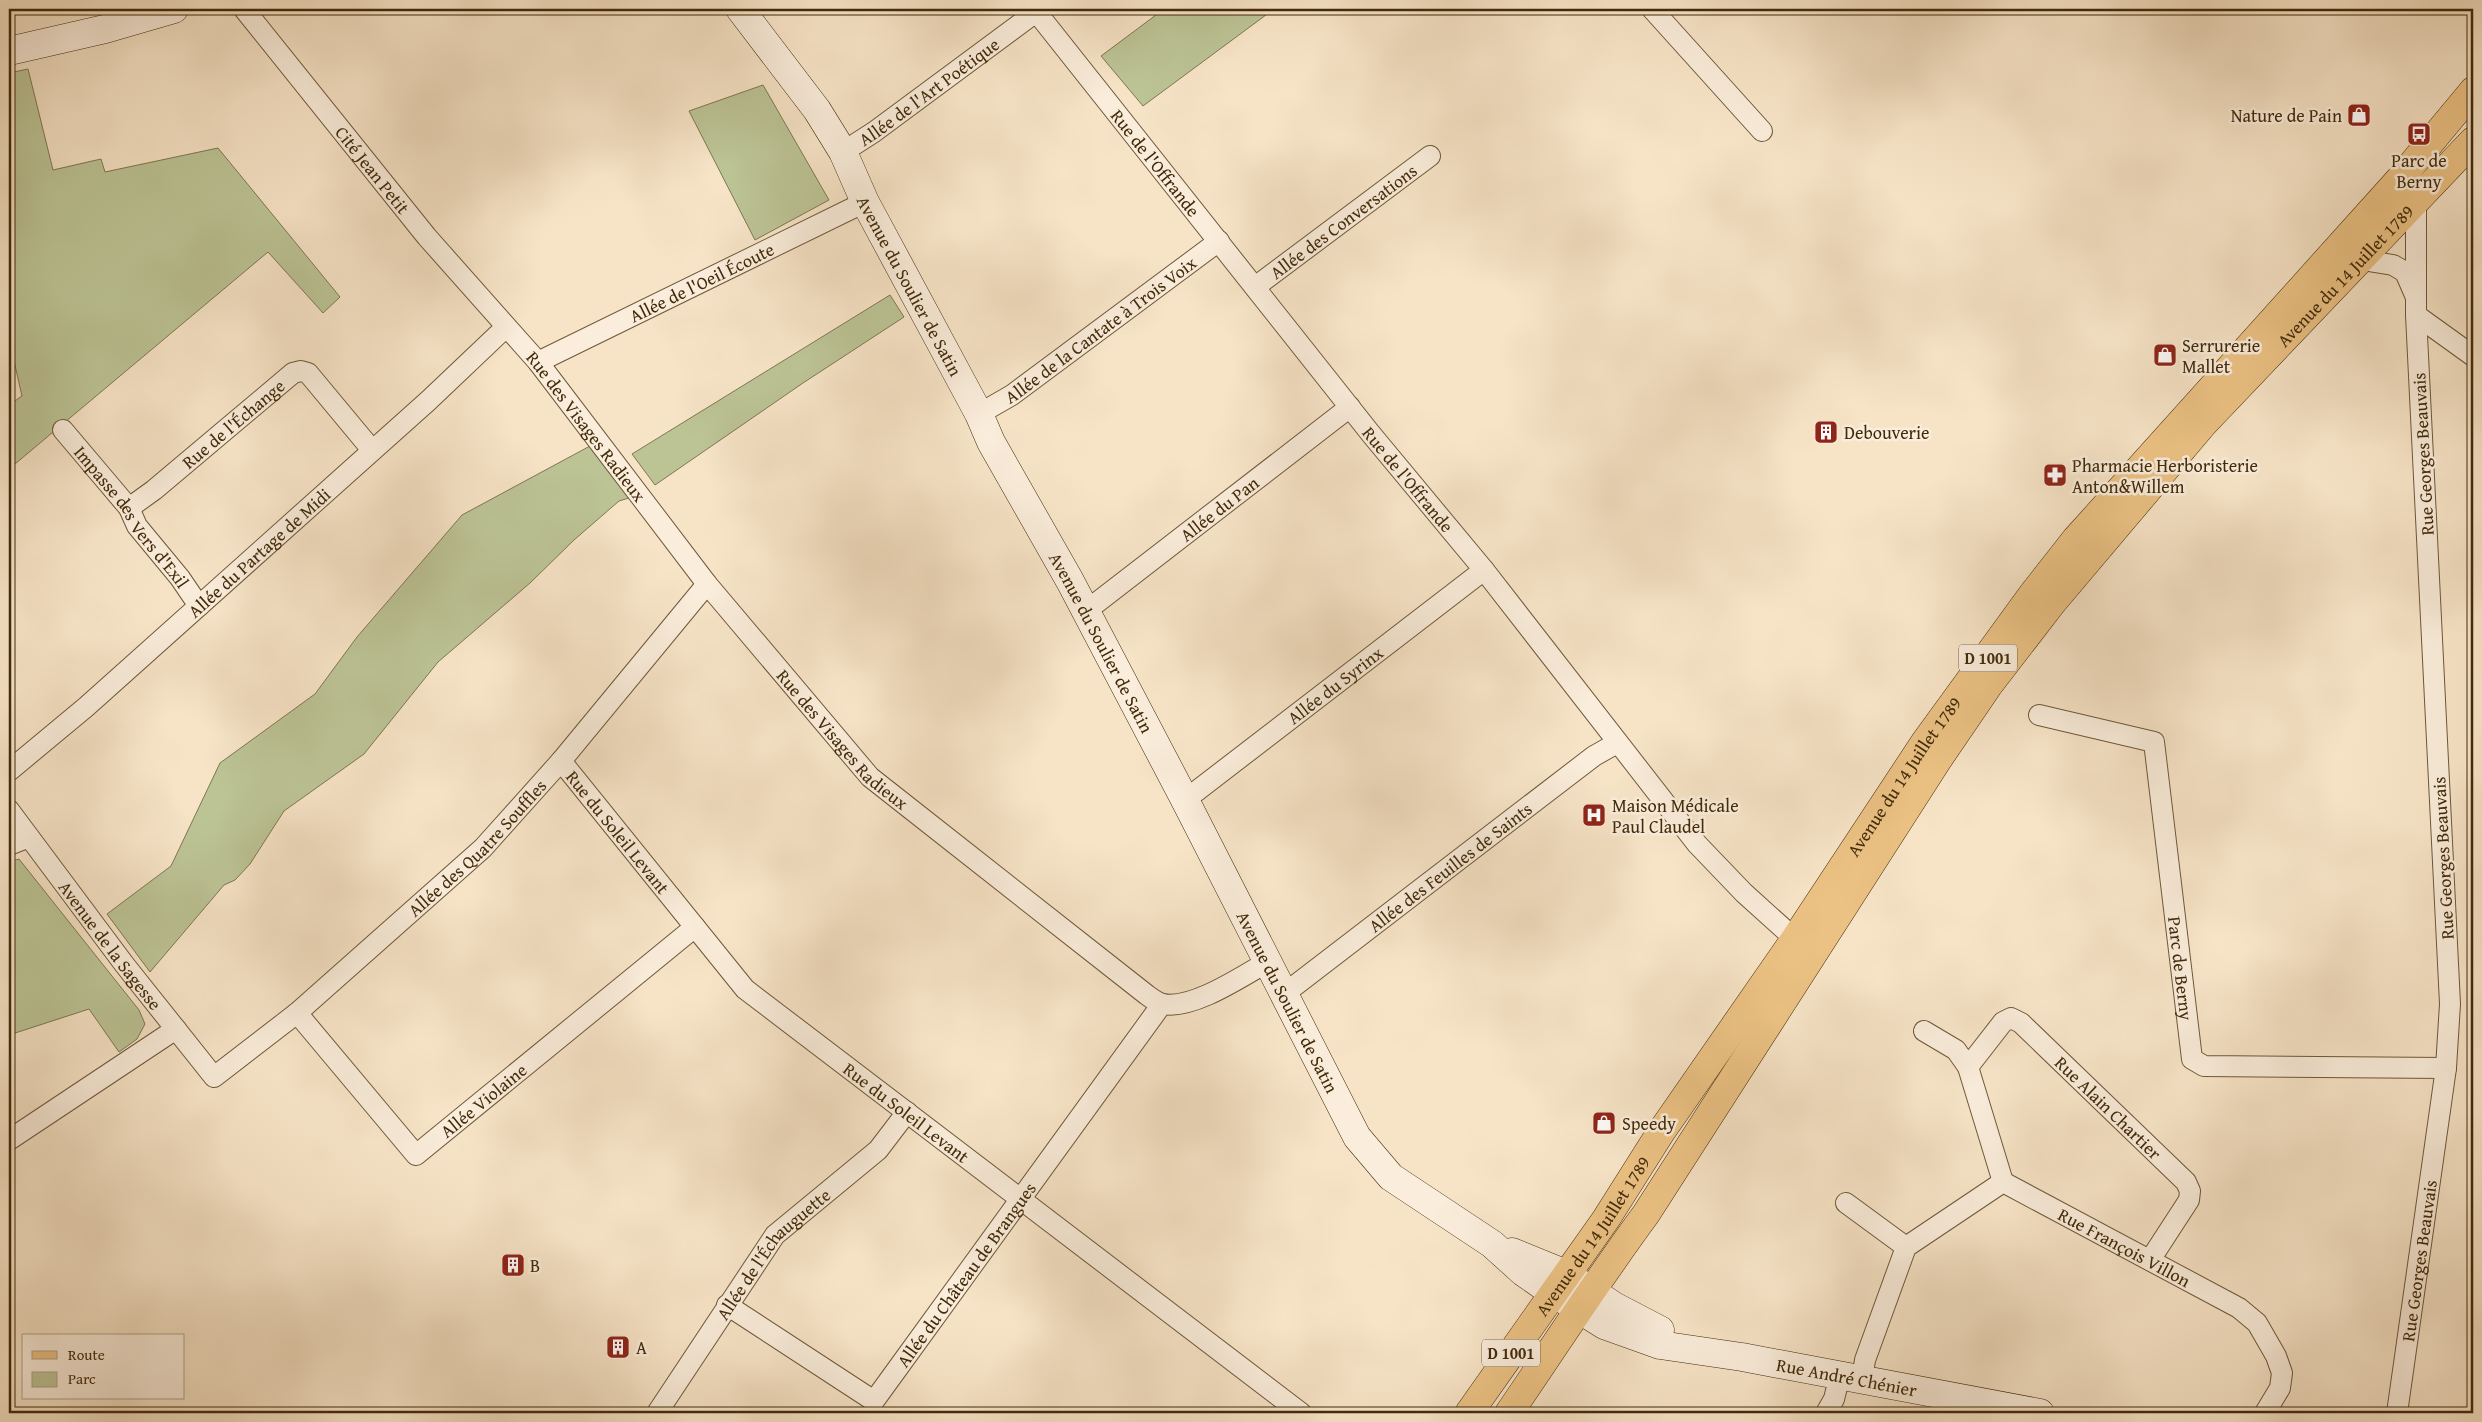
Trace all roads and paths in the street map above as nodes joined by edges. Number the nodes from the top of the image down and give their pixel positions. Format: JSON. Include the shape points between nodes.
{"nodes":[{"id":1,"x":174,"y":9,"type":"edge"},
{"id":2,"x":244,"y":9,"type":"edge"},
{"id":3,"x":740,"y":9,"type":"edge"},
{"id":4,"x":1652,"y":9,"type":"edge"},
{"id":5,"x":1035,"y":10,"type":"edge"},
{"id":6,"x":9,"y":51,"type":"edge"},
{"id":7,"x":2473,"y":91,"type":"edge"},
{"id":8,"x":1762,"y":131,"type":"dead end"},
{"id":9,"x":2473,"y":141,"type":"edge"},
{"id":10,"x":843,"y":152,"type":"junction"},
{"id":11,"x":1430,"y":156,"type":"dead end"},
{"id":12,"x":2416,"y":199,"type":"junction"},
{"id":13,"x":865,"y":202,"type":"junction"},
{"id":14,"x":1219,"y":241,"type":"junction"},
{"id":15,"x":2362,"y":260,"type":"junction"},
{"id":16,"x":1255,"y":287,"type":"junction"},
{"id":17,"x":2417,"y":308,"type":"junction"},
{"id":18,"x":506,"y":328,"type":"junction"},
{"id":19,"x":2473,"y":356,"type":"edge"},
{"id":20,"x":538,"y":362,"type":"junction"},
{"id":21,"x":1350,"y":407,"type":"junction"},
{"id":22,"x":979,"y":414,"type":"junction"},
{"id":23,"x":63,"y":430,"type":"dead end"},
{"id":24,"x":372,"y":450,"type":"junction"},
{"id":25,"x":129,"y":508,"type":"junction"},
{"id":26,"x":1484,"y":570,"type":"junction"},
{"id":27,"x":707,"y":584,"type":"junction"},
{"id":28,"x":199,"y":606,"type":"junction"},
{"id":29,"x":1086,"y":610,"type":"junction"},
{"id":30,"x":2039,"y":715,"type":"dead end"},
{"id":31,"x":1618,"y":743,"type":"junction"},
{"id":32,"x":561,"y":761,"type":"junction"},
{"id":33,"x":9,"y":771,"type":"edge"},
{"id":34,"x":1185,"y":800,"type":"junction"},
{"id":35,"x":9,"y":810,"type":"edge"},
{"id":36,"x":29,"y":837,"type":"junction"},
{"id":37,"x":9,"y":845,"type":"edge"},
{"id":38,"x":695,"y":927,"type":"junction"},
{"id":39,"x":1795,"y":939,"type":"junction"},
{"id":40,"x":1269,"y":961,"type":"junction"},
{"id":41,"x":1284,"y":994,"type":"junction"},
{"id":42,"x":1162,"y":1004,"type":"junction"},
{"id":43,"x":297,"y":1013,"type":"junction"},
{"id":44,"x":176,"y":1029,"type":"junction"},
{"id":45,"x":1924,"y":1031,"type":"dead end"},
{"id":46,"x":1968,"y":1067,"type":"junction"},
{"id":47,"x":2446,"y":1068,"type":"junction"},
{"id":48,"x":214,"y":1077,"type":"joint"},
{"id":49,"x":907,"y":1112,"type":"junction"},
{"id":50,"x":9,"y":1140,"type":"edge"},
{"id":51,"x":2003,"y":1182,"type":"junction"},
{"id":52,"x":1021,"y":1200,"type":"junction"},
{"id":53,"x":1846,"y":1203,"type":"dead end"},
{"id":54,"x":1906,"y":1247,"type":"junction"},
{"id":55,"x":2150,"y":1260,"type":"junction"},
{"id":56,"x":1560,"y":1284,"type":"junction"},
{"id":57,"x":1586,"y":1301,"type":"junction"},
{"id":58,"x":727,"y":1305,"type":"junction"},
{"id":59,"x":1851,"y":1377,"type":"junction"},
{"id":60,"x":657,"y":1413,"type":"edge"},
{"id":61,"x":1301,"y":1413,"type":"edge"},
{"id":62,"x":1468,"y":1413,"type":"edge"},
{"id":63,"x":1509,"y":1413,"type":"edge"},
{"id":64,"x":1826,"y":1413,"type":"edge"},
{"id":65,"x":2040,"y":1413,"type":"edge"},
{"id":66,"x":2265,"y":1413,"type":"edge"},
{"id":67,"x":2397,"y":1413,"type":"edge"}],
"edges":[{"from":1,"to":6,"type":"street"},
{"from":2,"to":18,"type":"street","name":"Cité Jean Petit","via":[[427,237]]},
{"from":3,"to":10,"type":"street","name":"Avenue du Soulier de Satin","via":[[818,110]]},
{"from":4,"to":8,"type":"street"},
{"from":5,"to":10,"type":"street","name":"Allée de l'Art Poétique"},
{"from":5,"to":14,"type":"street","name":"Rue de l'Offrande"},
{"from":7,"to":39,"type":"main road","name":"Avenue du 14 Juillet 1789","number":"D 1001","via":[[2399,180],[2070,546],[1925,742]]},
{"from":9,"to":12,"type":"main road","name":"Avenue du 14 Juillet 1789","number":"D 1001"},
{"from":10,"to":13,"type":"street","name":"Avenue du Soulier de Satin"},
{"from":11,"to":16,"type":"street","name":"Allée des Conversations"},
{"from":12,"to":15,"type":"main road","name":"Avenue du 14 Juillet 1789","number":"D 1001"},
{"from":12,"to":17,"type":"street","name":"Rue Georges Beauvais"},
{"from":13,"to":20,"type":"street","name":"Allée de l'Oeil Écoute"},
{"from":13,"to":22,"type":"street","name":"Avenue du Soulier de Satin"},
{"from":14,"to":16,"type":"street","name":"Rue de l'Offrande"},
{"from":14,"to":22,"type":"street","name":"Allée de la Cantate à Trois Voix","via":[[1019,389]]},
{"from":15,"to":17,"type":"street","name":"Rue Georges Beauvais","via":[[2393,265],[2405,272]]},
{"from":15,"to":57,"type":"main road","name":"Avenue du 14 Juillet 1789","number":"D 1001","via":[[2204,423],[2080,567],[1988,686],[1872,860],[1646,1214]]},
{"from":16,"to":21,"type":"street","name":"Rue de l'Offrande"},
{"from":17,"to":19,"type":"street"},
{"from":17,"to":47,"type":"street","name":"Rue Georges Beauvais","via":[[2450,1004]]},
{"from":18,"to":20,"type":"street","name":"Rue des Visages Radieux"},
{"from":18,"to":24,"type":"street","name":"Allée du Partage de Midi"},
{"from":20,"to":27,"type":"street","name":"Rue des Visages Radieux"},
{"from":21,"to":26,"type":"street","name":"Rue de l'Offrande"},
{"from":21,"to":29,"type":"street","name":"Allée du Pan"},
{"from":22,"to":29,"type":"street","name":"Avenue du Soulier de Satin","via":[[991,442]]},
{"from":23,"to":25,"type":"street","name":"Impasse des Vers d'Exil"},
{"from":24,"to":25,"type":"street","name":"Rue de l'Échange","via":[[308,373],[301,371],[293,373]]},
{"from":24,"to":28,"type":"street","name":"Allée du Partage de Midi"},
{"from":25,"to":28,"type":"street","name":"Impasse des Vers d'Exil","via":[[137,526]]},
{"from":26,"to":31,"type":"street","name":"Rue de l'Offrande"},
{"from":26,"to":34,"type":"street","name":"Allée du Syrinx"},
{"from":27,"to":32,"type":"street","name":"Allée des Quatre Souffles"},
{"from":27,"to":42,"type":"street","name":"Rue des Visages Radieux","via":[[870,777]]},
{"from":28,"to":33,"type":"street","name":"Allée du Partage de Midi"},
{"from":29,"to":34,"type":"street","name":"Avenue du Soulier de Satin"},
{"from":30,"to":47,"type":"street","name":"Parc de Berny","via":[[2154,742],[2192,1059],[2204,1066]]},
{"from":31,"to":39,"type":"street","name":"Rue de l'Offrande","via":[[1697,844]]},
{"from":31,"to":41,"type":"street","name":"Allée des Feuilles de Saints","via":[[1594,756]]},
{"from":32,"to":38,"type":"street","name":"Rue du Soleil Levant"},
{"from":32,"to":43,"type":"street","name":"Allée des Quatre Souffles","via":[[483,848]]},
{"from":34,"to":40,"type":"street","name":"Avenue du Soulier de Satin"},
{"from":35,"to":36,"type":"street","name":"Avenue de la Sagesse"},
{"from":36,"to":37,"type":"street"},
{"from":36,"to":44,"type":"street","name":"Avenue de la Sagesse"},
{"from":38,"to":43,"type":"street","name":"Allée Violaine","via":[[416,1155]]},
{"from":38,"to":49,"type":"street","name":"Rue du Soleil Levant","via":[[745,988]]},
{"from":39,"to":56,"type":"main road","name":"Avenue du 14 Juillet 1789","number":"D 1001"},
{"from":40,"to":41,"type":"street","name":"Avenue du Soulier de Satin"},
{"from":40,"to":42,"type":"street","via":[[1224,987],[1183,1004]]},
{"from":41,"to":56,"type":"street","name":"Avenue du Soulier de Satin","via":[[1357,1137],[1377,1163],[1413,1194]]},
{"from":42,"to":52,"type":"street","name":"Allée du Château de Brangues"},
{"from":43,"to":48,"type":"street","name":"Allée des Quatre Souffles"},
{"from":44,"to":48,"type":"street","name":"Avenue de la Sagesse"},
{"from":44,"to":50,"type":"street"},
{"from":45,"to":46,"type":"street","via":[[1956,1050]]},
{"from":46,"to":51,"type":"street"},
{"from":46,"to":55,"type":"street","name":"Rue Alain Chartier","via":[[2003,1022],[2011,1018],[2021,1023],[2186,1182],[2189,1200]]},
{"from":47,"to":67,"type":"street","name":"Rue Georges Beauvais"},
{"from":49,"to":52,"type":"street","name":"Rue du Soleil Levant"},
{"from":49,"to":58,"type":"street","name":"Allée de l'Échauguette","via":[[878,1150],[775,1235]]},
{"from":51,"to":54,"type":"street"},
{"from":51,"to":55,"type":"street","name":"Rue François Villon"},
{"from":52,"to":58,"type":"street","name":"Allée du Château de Brangues","via":[[874,1401]]},
{"from":52,"to":61,"type":"street","name":"Rue du Soleil Levant"},
{"from":53,"to":54,"type":"street"},
{"from":54,"to":59,"type":"street","via":[[1865,1360]]},
{"from":55,"to":66,"type":"street","name":"Rue François Villon","via":[[2239,1308],[2257,1322],[2282,1374],[2280,1388]]},
{"from":56,"to":57,"type":"street","name":"Rue André Chénier"},
{"from":56,"to":62,"type":"main road","name":"Avenue du 14 Juillet 1789","number":"D 1001"},
{"from":57,"to":59,"type":"street","name":"Rue André Chénier","via":[[1675,1337],[1742,1357]]},
{"from":57,"to":63,"type":"main road","name":"Avenue du 14 Juillet 1789","number":"D 1001"},
{"from":58,"to":60,"type":"street","name":"Allée de l'Échauguette"},
{"from":59,"to":64,"type":"street"},
{"from":59,"to":65,"type":"street","name":"Rue André Chénier"}]}
